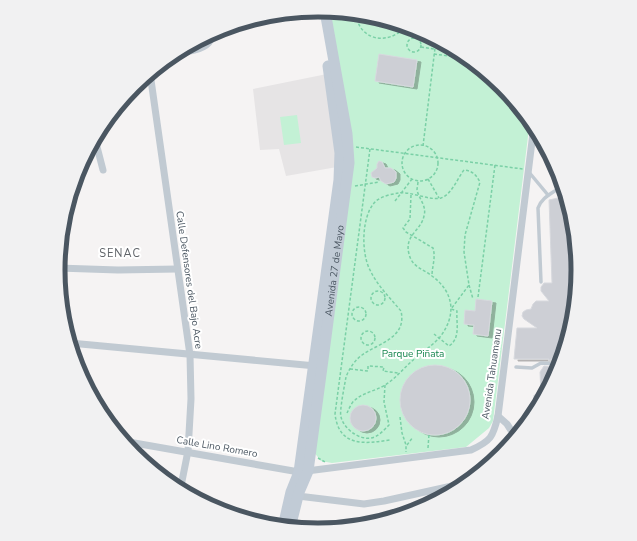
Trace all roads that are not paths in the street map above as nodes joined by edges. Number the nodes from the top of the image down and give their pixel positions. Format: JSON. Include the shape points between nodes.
{"nodes":[{"id":1,"x":325,"y":17,"type":"edge"},
{"id":2,"x":325,"y":17,"type":"edge"},
{"id":3,"x":213,"y":40,"type":"edge"},
{"id":4,"x":190,"y":52,"type":"edge"},
{"id":5,"x":151,"y":80,"type":"edge"},
{"id":6,"x":533,"y":136,"type":"edge"},
{"id":7,"x":97,"y":147,"type":"edge"},
{"id":8,"x":103,"y":170,"type":"dead end"},
{"id":9,"x":528,"y":170,"type":"junction"},
{"id":10,"x":559,"y":188,"type":"edge"},
{"id":11,"x":548,"y":195,"type":"junction"},
{"id":12,"x":65,"y":268,"type":"edge"},
{"id":13,"x":177,"y":269,"type":"junction"},
{"id":14,"x":541,"y":282,"type":"dead end"},
{"id":15,"x":76,"y":344,"type":"edge"},
{"id":16,"x":190,"y":355,"type":"junction"},
{"id":17,"x":555,"y":364,"type":"edge"},
{"id":18,"x":318,"y":367,"type":"junction"},
{"id":19,"x":516,"y":367,"type":"dead end"},
{"id":20,"x":498,"y":416,"type":"junction"},
{"id":21,"x":513,"y":433,"type":"edge"},
{"id":22,"x":132,"y":442,"type":"edge"},
{"id":23,"x":188,"y":451,"type":"junction"},
{"id":24,"x":303,"y":471,"type":"junction"},
{"id":25,"x":182,"y":483,"type":"edge"},
{"id":26,"x":451,"y":486,"type":"edge"},
{"id":27,"x":298,"y":496,"type":"junction"},
{"id":28,"x":284,"y":522,"type":"edge"},
{"id":29,"x":291,"y":522,"type":"edge"}],
"edges":[{"from":1,"to":18,"type":"main road","name":"Avenida 27 de Mayo","via":[[346,126],[348,163]]},
{"from":2,"to":18,"type":"main road","name":"Avenida 27 de Mayo","via":[[340,153]]},
{"from":3,"to":4,"type":"lane","via":[[208,47]]},
{"from":5,"to":13,"type":"street","name":"Calle Defensores del Bajo Acre"},
{"from":6,"to":9,"type":"street","name":"Avenida Tahuamanu"},
{"from":7,"to":8,"type":"street"},
{"from":9,"to":11,"type":"lane"},
{"from":9,"to":20,"type":"street","name":"Avenida Tahuamanu"},
{"from":10,"to":11,"type":"lane"},
{"from":11,"to":14,"type":"lane","via":[[540,202],[538,208]]},
{"from":12,"to":13,"type":"street"},
{"from":13,"to":16,"type":"street","name":"Calle Defensores del Bajo Acre"},
{"from":15,"to":16,"type":"street"},
{"from":16,"to":18,"type":"street"},
{"from":16,"to":23,"type":"street","name":"Calle Defensores del Bajo Acre"},
{"from":17,"to":19,"type":"lane","via":[[541,363],[532,368]]},
{"from":18,"to":24,"type":"main road","name":"Avenida 27 de Mayo"},
{"from":20,"to":21,"type":"street"},
{"from":20,"to":24,"type":"street","name":"Avenida Tahuamanu","via":[[493,434],[484,445],[471,450]]},
{"from":22,"to":23,"type":"street","name":"Calle Lino Romero"},
{"from":23,"to":24,"type":"street","name":"Calle Lino Romero"},
{"from":23,"to":25,"type":"street","name":"Calle Defensores del Bajo Acre"},
{"from":24,"to":27,"type":"main road","name":"Avenida 27 de Mayo"},
{"from":24,"to":28,"type":"main road","name":"Avenida 27 de Mayo","via":[[291,492]]},
{"from":26,"to":27,"type":"street","via":[[364,504]]},
{"from":27,"to":29,"type":"main road","name":"Avenida 27 de Mayo"}]}
